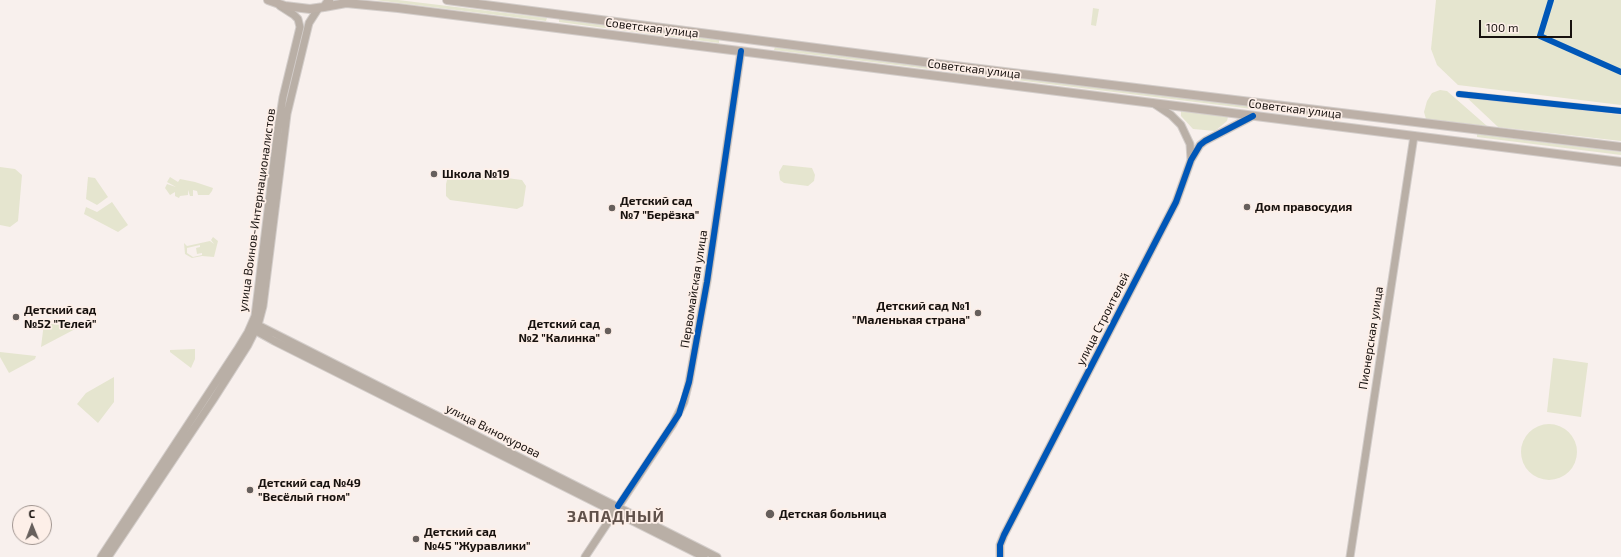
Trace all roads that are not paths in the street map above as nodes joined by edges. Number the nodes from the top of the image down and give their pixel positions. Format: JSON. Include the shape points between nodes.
{"nodes":[{"id":1,"x":329,"y":0,"type":"edge"},
{"id":2,"x":447,"y":0,"type":"edge"},
{"id":3,"x":271,"y":1,"type":"edge"},
{"id":4,"x":321,"y":8,"type":"junction"},
{"id":5,"x":554,"y":14,"type":"junction"},
{"id":6,"x":552,"y":28,"type":"junction"},
{"id":7,"x":742,"y":39,"type":"junction"},
{"id":8,"x":741,"y":51,"type":"junction"},
{"id":9,"x":947,"y":65,"type":"junction"},
{"id":10,"x":946,"y":77,"type":"junction"},
{"id":11,"x":1459,"y":94,"type":"dead end"},
{"id":12,"x":1153,"y":103,"type":"junction"},
{"id":13,"x":1621,"y":111,"type":"edge"},
{"id":14,"x":1336,"y":112,"type":"junction"},
{"id":15,"x":1253,"y":116,"type":"junction"},
{"id":16,"x":1416,"y":122,"type":"junction"},
{"id":17,"x":1334,"y":126,"type":"junction"},
{"id":18,"x":1414,"y":136,"type":"junction"},
{"id":19,"x":1621,"y":147,"type":"edge"},
{"id":20,"x":1190,"y":160,"type":"junction"},
{"id":21,"x":1621,"y":162,"type":"edge"},
{"id":22,"x":275,"y":181,"type":"junction"},
{"id":23,"x":255,"y":327,"type":"junction"},
{"id":24,"x":145,"y":497,"type":"junction"},
{"id":25,"x":616,"y":509,"type":"junction"},
{"id":26,"x":101,"y":557,"type":"edge"},
{"id":27,"x":108,"y":557,"type":"edge"},
{"id":28,"x":585,"y":557,"type":"edge"},
{"id":29,"x":704,"y":557,"type":"edge"},
{"id":30,"x":717,"y":557,"type":"edge"},
{"id":31,"x":1000,"y":557,"type":"edge"},
{"id":32,"x":1350,"y":557,"type":"edge"}],
"edges":[{"from":1,"to":4,"type":"main road"},
{"from":2,"to":5,"type":"main road","name":"Советская улица"},
{"from":3,"to":4,"type":"main road","name":"Советская улица","via":[[285,6]]},
{"from":3,"to":22,"type":"main road","name":"улица Воинов-Интернационалистов","via":[[294,15],[300,27],[283,97]]},
{"from":4,"to":6,"type":"main road","name":"Советская улица","via":[[356,4]]},
{"from":4,"to":22,"type":"main road","name":"улица Воинов-Интернационалистов","via":[[309,23]]},
{"from":5,"to":6,"type":"main road"},
{"from":5,"to":7,"type":"main road","name":"Советская улица"},
{"from":6,"to":8,"type":"main road","name":"Советская улица"},
{"from":7,"to":8,"type":"main road","name":"Первомайская улица"},
{"from":7,"to":9,"type":"main road","name":"Советская улица"},
{"from":8,"to":10,"type":"main road","name":"Советская улица"},
{"from":8,"to":25,"type":"main road","name":"Первомайская улица","via":[[707,282],[687,388],[679,414]]},
{"from":9,"to":10,"type":"main road"},
{"from":9,"to":14,"type":"main road","name":"Советская улица"},
{"from":10,"to":12,"type":"main road","name":"Советская улица"},
{"from":11,"to":13,"type":"street"},
{"from":12,"to":15,"type":"main road","name":"Советская улица"},
{"from":12,"to":20,"type":"main road","name":"улица Строителей","via":[[1181,125],[1190,144]]},
{"from":14,"to":16,"type":"main road","name":"Советская улица"},
{"from":14,"to":17,"type":"main road"},
{"from":15,"to":17,"type":"main road","name":"Советская улица"},
{"from":15,"to":20,"type":"main road","name":"улица Строителей","via":[[1205,141]]},
{"from":16,"to":18,"type":"main road","name":"Пионерская улица"},
{"from":16,"to":19,"type":"main road","name":"Советская улица"},
{"from":17,"to":18,"type":"main road","name":"Советская улица"},
{"from":18,"to":21,"type":"main road","name":"Советская улица"},
{"from":18,"to":32,"type":"main road","name":"Пионерская улица"},
{"from":20,"to":31,"type":"main road","name":"улица Строителей","via":[[1176,202],[1004,535],[1000,545]]},
{"from":22,"to":23,"type":"main road","name":"улица Воинов-Интернационалистов"},
{"from":23,"to":24,"type":"main road","name":"улица Воинов-Интернационалистов"},
{"from":23,"to":25,"type":"main road","name":"улица Винокурова"},
{"from":24,"to":26,"type":"main road","name":"улица Воинов-Интернационалистов"},
{"from":24,"to":27,"type":"main road","name":"улица Воинов-Интернационалистов"},
{"from":25,"to":28,"type":"main road","name":"Первомайская улица"},
{"from":25,"to":29,"type":"main road","name":"улица Винокурова"},
{"from":25,"to":30,"type":"main road","name":"улица Винокурова"}]}
